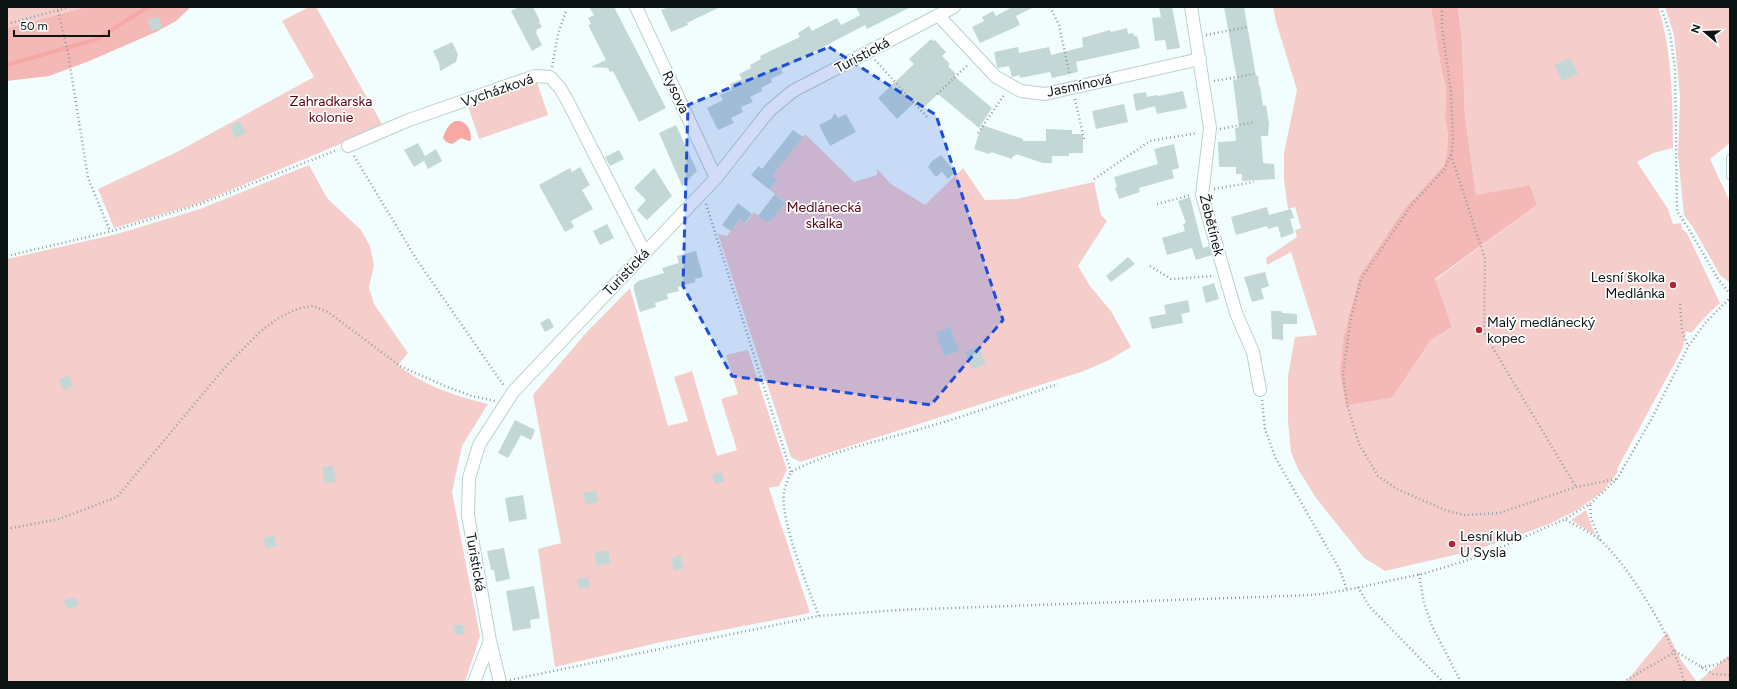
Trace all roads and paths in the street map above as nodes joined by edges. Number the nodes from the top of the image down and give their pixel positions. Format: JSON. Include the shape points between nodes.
{"nodes":[{"id":1,"x":57,"y":7,"type":"edge"},
{"id":2,"x":69,"y":7,"type":"edge"},
{"id":3,"x":636,"y":7,"type":"edge"},
{"id":4,"x":954,"y":7,"type":"edge"},
{"id":5,"x":1050,"y":7,"type":"edge"},
{"id":6,"x":1191,"y":7,"type":"edge"},
{"id":7,"x":1442,"y":7,"type":"edge"},
{"id":8,"x":1661,"y":7,"type":"edge"},
{"id":9,"x":58,"y":11,"type":"junction"},
{"id":10,"x":566,"y":11,"type":"dead end"},
{"id":11,"x":938,"y":15,"type":"junction"},
{"id":12,"x":7,"y":24,"type":"edge"},
{"id":13,"x":1248,"y":28,"type":"dead end"},
{"id":14,"x":1196,"y":36,"type":"junction"},
{"id":15,"x":868,"y":52,"type":"junction"},
{"id":16,"x":977,"y":56,"type":"junction"},
{"id":17,"x":1200,"y":59,"type":"junction"},
{"id":18,"x":1254,"y":74,"type":"dead end"},
{"id":19,"x":550,"y":77,"type":"junction"},
{"id":20,"x":1204,"y":83,"type":"junction"},
{"id":21,"x":1011,"y":85,"type":"junction"},
{"id":22,"x":1073,"y":88,"type":"junction"},
{"id":23,"x":937,"y":94,"type":"dead end"},
{"id":24,"x":927,"y":117,"type":"dead end"},
{"id":25,"x":1255,"y":122,"type":"dead end"},
{"id":26,"x":1210,"y":130,"type":"junction"},
{"id":27,"x":978,"y":133,"type":"dead end"},
{"id":28,"x":1084,"y":139,"type":"dead end"},
{"id":29,"x":348,"y":146,"type":"junction"},
{"id":30,"x":1451,"y":155,"type":"junction"},
{"id":31,"x":1730,"y":158,"type":"edge"},
{"id":32,"x":1730,"y":176,"type":"edge"},
{"id":33,"x":716,"y":178,"type":"junction"},
{"id":34,"x":1094,"y":178,"type":"dead end"},
{"id":35,"x":701,"y":192,"type":"junction"},
{"id":36,"x":110,"y":231,"type":"junction"},
{"id":37,"x":646,"y":253,"type":"junction"},
{"id":38,"x":7,"y":256,"type":"edge"},
{"id":39,"x":1150,"y":266,"type":"dead end"},
{"id":40,"x":1225,"y":275,"type":"junction"},
{"id":41,"x":1730,"y":294,"type":"edge"},
{"id":42,"x":1730,"y":298,"type":"edge"},
{"id":43,"x":1680,"y":304,"type":"dead end"},
{"id":44,"x":1688,"y":348,"type":"junction"},
{"id":45,"x":1058,"y":384,"type":"dead end"},
{"id":46,"x":1260,"y":390,"type":"joint"},
{"id":47,"x":513,"y":392,"type":"junction"},
{"id":48,"x":505,"y":403,"type":"junction"},
{"id":49,"x":791,"y":472,"type":"junction"},
{"id":50,"x":1617,"y":479,"type":"junction"},
{"id":51,"x":1576,"y":487,"type":"junction"},
{"id":52,"x":1590,"y":504,"type":"junction"},
{"id":53,"x":1565,"y":519,"type":"junction"},
{"id":54,"x":7,"y":529,"type":"edge"},
{"id":55,"x":1600,"y":540,"type":"junction"},
{"id":56,"x":1419,"y":574,"type":"junction"},
{"id":57,"x":1358,"y":587,"type":"junction"},
{"id":58,"x":1347,"y":590,"type":"junction"},
{"id":59,"x":819,"y":616,"type":"junction"},
{"id":60,"x":490,"y":641,"type":"junction"},
{"id":61,"x":1675,"y":652,"type":"junction"},
{"id":62,"x":1730,"y":658,"type":"edge"},
{"id":63,"x":1701,"y":667,"type":"junction"},
{"id":64,"x":1730,"y":675,"type":"edge"},
{"id":65,"x":474,"y":682,"type":"edge"},
{"id":66,"x":500,"y":682,"type":"edge"},
{"id":67,"x":1443,"y":682,"type":"edge"},
{"id":68,"x":1461,"y":682,"type":"edge"},
{"id":69,"x":1623,"y":682,"type":"edge"},
{"id":70,"x":1684,"y":682,"type":"edge"}],
"edges":[{"from":1,"to":9,"type":"path"},
{"from":2,"to":9,"type":"path"},
{"from":3,"to":33,"type":"street","name":"Rysova"},
{"from":4,"to":11,"type":"street","name":"Turistická"},
{"from":5,"to":22,"type":"path","via":[[1059,25]]},
{"from":6,"to":14,"type":"street","name":"Žebětínek"},
{"from":7,"to":30,"type":"path","via":[[1442,28],[1451,92]]},
{"from":8,"to":41,"type":"path","via":[[1670,34],[1675,68],[1677,211],[1718,279]]},
{"from":9,"to":12,"type":"path"},
{"from":9,"to":36,"type":"path","via":[[68,53],[88,178]]},
{"from":10,"to":19,"type":"path","via":[[558,34]]},
{"from":11,"to":15,"type":"street","name":"Turistická"},
{"from":11,"to":16,"type":"street","name":"Jasmínová"},
{"from":13,"to":14,"type":"path"},
{"from":14,"to":17,"type":"street","name":"Žebětínek"},
{"from":15,"to":24,"type":"path"},
{"from":15,"to":33,"type":"street","name":"Turistická","via":[[793,91],[769,111]]},
{"from":16,"to":21,"type":"street","name":"Jasmínová","via":[[996,76]]},
{"from":16,"to":23,"type":"path"},
{"from":17,"to":20,"type":"street","name":"Žebětínek"},
{"from":17,"to":22,"type":"street","name":"Jasmínová"},
{"from":18,"to":20,"type":"path"},
{"from":19,"to":29,"type":"street","name":"Vycházková","via":[[535,76],[409,120]]},
{"from":19,"to":37,"type":"street","name":"Vycházková","via":[[560,88]]},
{"from":20,"to":26,"type":"street","name":"Žebětínek"},
{"from":21,"to":22,"type":"street","name":"Jasmínová","via":[[1021,91],[1045,94]]},
{"from":21,"to":27,"type":"path"},
{"from":22,"to":28,"type":"path"},
{"from":25,"to":26,"type":"path"},
{"from":26,"to":34,"type":"path","via":[[1150,141]]},
{"from":26,"to":40,"type":"street","name":"Žebětínek","via":[[1202,195]]},
{"from":29,"to":36,"type":"path","via":[[200,204]]},
{"from":29,"to":47,"type":"path","via":[[416,260],[504,385]]},
{"from":30,"to":51,"type":"path","via":[[1485,259],[1484,333]]},
{"from":30,"to":51,"type":"path","via":[[1444,170],[1413,203],[1361,279],[1351,318],[1343,374],[1347,404],[1359,444],[1378,476],[1397,489],[1447,511],[1465,515],[1499,513]]},
{"from":31,"to":32,"type":"lane"},
{"from":33,"to":35,"type":"street","name":"Turistická"},
{"from":35,"to":37,"type":"street","name":"Turistická"},
{"from":35,"to":49,"type":"path"},
{"from":36,"to":38,"type":"path"},
{"from":37,"to":47,"type":"street","name":"Turistická"},
{"from":39,"to":40,"type":"path","via":[[1171,279]]},
{"from":40,"to":46,"type":"street","name":"Žebětínek","via":[[1236,313],[1253,352]]},
{"from":42,"to":44,"type":"path","via":[[1706,322]]},
{"from":43,"to":44,"type":"path","via":[[1682,330]]},
{"from":44,"to":50,"type":"path"},
{"from":45,"to":49,"type":"path","via":[[938,424],[830,455]]},
{"from":46,"to":58,"type":"path","via":[[1265,429],[1275,457],[1340,570]]},
{"from":47,"to":48,"type":"street","name":"Turistická"},
{"from":48,"to":54,"type":"path","via":[[472,396],[418,376],[400,366],[328,312],[313,306],[297,308],[261,331],[227,365],[117,497],[59,519]]},
{"from":48,"to":60,"type":"street","name":"Turistická","via":[[479,444],[469,478],[468,515]]},
{"from":49,"to":59,"type":"path","via":[[784,493],[785,515]]},
{"from":50,"to":51,"type":"path"},
{"from":50,"to":52,"type":"path"},
{"from":52,"to":53,"type":"path"},
{"from":52,"to":55,"type":"path","via":[[1591,518]]},
{"from":53,"to":55,"type":"path"},
{"from":53,"to":56,"type":"path","via":[[1484,555]]},
{"from":55,"to":61,"type":"path","via":[[1638,587]]},
{"from":56,"to":57,"type":"path"},
{"from":56,"to":68,"type":"path","via":[[1424,603],[1432,626]]},
{"from":57,"to":58,"type":"path"},
{"from":57,"to":67,"type":"path","via":[[1369,606]]},
{"from":58,"to":59,"type":"path","via":[[1313,595],[898,610]]},
{"from":59,"to":66,"type":"path"},
{"from":60,"to":65,"type":"street"},
{"from":60,"to":66,"type":"street","name":"Turistická"},
{"from":61,"to":63,"type":"path"},
{"from":61,"to":69,"type":"path"},
{"from":61,"to":70,"type":"path"},
{"from":62,"to":63,"type":"path","via":[[1715,665]]},
{"from":63,"to":64,"type":"path","via":[[1713,674]]}]}
